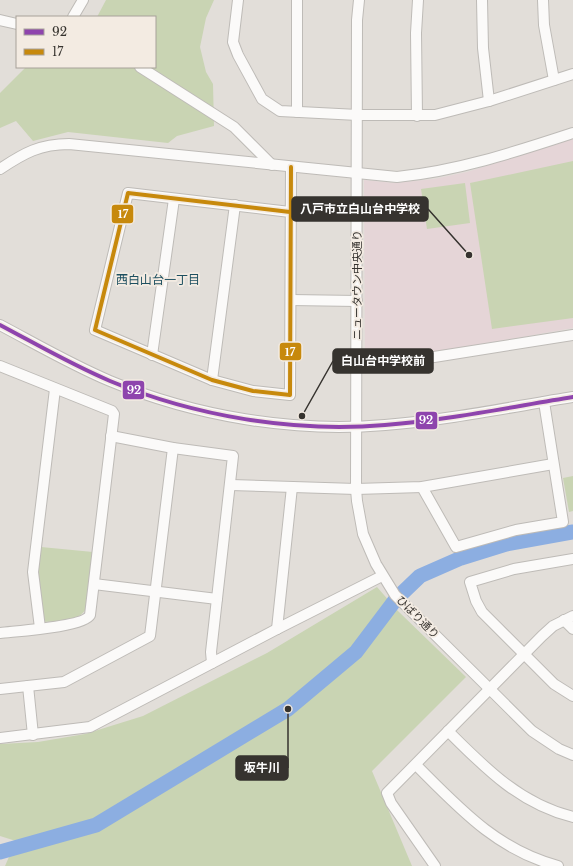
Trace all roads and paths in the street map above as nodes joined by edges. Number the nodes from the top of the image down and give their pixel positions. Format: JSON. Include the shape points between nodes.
{"nodes":[{"id":1,"x":83,"y":0,"type":"edge"},
{"id":2,"x":238,"y":0,"type":"edge"},
{"id":3,"x":296,"y":0,"type":"edge"},
{"id":4,"x":359,"y":0,"type":"edge"},
{"id":5,"x":418,"y":0,"type":"edge"},
{"id":6,"x":482,"y":0,"type":"edge"},
{"id":7,"x":543,"y":0,"type":"edge"},
{"id":8,"x":74,"y":16,"type":"edge"},
{"id":9,"x":0,"y":20,"type":"edge"},
{"id":10,"x":16,"y":24,"type":"edge"},
{"id":11,"x":142,"y":68,"type":"edge"},
{"id":12,"x":573,"y":74,"type":"edge"},
{"id":13,"x":554,"y":80,"type":"junction"},
{"id":14,"x":489,"y":101,"type":"junction"},
{"id":15,"x":297,"y":112,"type":"junction"},
{"id":16,"x":358,"y":115,"type":"junction"},
{"id":17,"x":418,"y":116,"type":"junction"},
{"id":18,"x":573,"y":133,"type":"edge"},
{"id":19,"x":272,"y":166,"type":"junction"},
{"id":20,"x":291,"y":167,"type":"junction"},
{"id":21,"x":0,"y":169,"type":"edge"},
{"id":22,"x":357,"y":174,"type":"junction"},
{"id":23,"x":174,"y":199,"type":"junction"},
{"id":24,"x":235,"y":205,"type":"junction"},
{"id":25,"x":290,"y":212,"type":"junction"},
{"id":26,"x":291,"y":300,"type":"junction"},
{"id":27,"x":357,"y":302,"type":"junction"},
{"id":28,"x":0,"y":325,"type":"edge"},
{"id":29,"x":573,"y":336,"type":"edge"},
{"id":30,"x":152,"y":355,"type":"junction"},
{"id":31,"x":0,"y":366,"type":"edge"},
{"id":32,"x":357,"y":366,"type":"junction"},
{"id":33,"x":212,"y":380,"type":"junction"},
{"id":34,"x":54,"y":389,"type":"junction"},
{"id":35,"x":573,"y":397,"type":"edge"},
{"id":36,"x":544,"y":402,"type":"junction"},
{"id":37,"x":357,"y":426,"type":"junction"},
{"id":38,"x":111,"y":436,"type":"junction"},
{"id":39,"x":173,"y":448,"type":"junction"},
{"id":40,"x":553,"y":464,"type":"junction"},
{"id":41,"x":230,"y":485,"type":"junction"},
{"id":42,"x":292,"y":487,"type":"junction"},
{"id":43,"x":422,"y":487,"type":"junction"},
{"id":44,"x":356,"y":489,"type":"junction"},
{"id":45,"x":573,"y":559,"type":"edge"},
{"id":46,"x":385,"y":580,"type":"junction"},
{"id":47,"x":94,"y":584,"type":"junction"},
{"id":48,"x":156,"y":591,"type":"junction"},
{"id":49,"x":217,"y":599,"type":"junction"},
{"id":50,"x":568,"y":618,"type":"edge"},
{"id":51,"x":40,"y":628,"type":"junction"},
{"id":52,"x":277,"y":629,"type":"junction"},
{"id":53,"x":573,"y":630,"type":"edge"},
{"id":54,"x":0,"y":632,"type":"edge"},
{"id":55,"x":524,"y":654,"type":"junction"},
{"id":56,"x":212,"y":663,"type":"junction"},
{"id":57,"x":28,"y":686,"type":"junction"},
{"id":58,"x":490,"y":688,"type":"junction"},
{"id":59,"x":0,"y":689,"type":"edge"},
{"id":60,"x":573,"y":696,"type":"edge"},
{"id":61,"x":448,"y":731,"type":"junction"},
{"id":62,"x":33,"y":735,"type":"junction"},
{"id":63,"x":0,"y":738,"type":"edge"},
{"id":64,"x":573,"y":755,"type":"edge"},
{"id":65,"x":416,"y":765,"type":"junction"},
{"id":66,"x":573,"y":817,"type":"edge"},
{"id":67,"x":436,"y":866,"type":"edge"},
{"id":68,"x":558,"y":866,"type":"edge"}],
"edges":[{"from":1,"to":8,"type":"street"},
{"from":2,"to":15,"type":"street","via":[[233,42],[256,91],[270,106],[280,111]]},
{"from":3,"to":15,"type":"street"},
{"from":4,"to":16,"type":"street","name":"ニュータウン中央通り"},
{"from":5,"to":17,"type":"street"},
{"from":6,"to":14,"type":"street","via":[[483,48]]},
{"from":7,"to":13,"type":"street","via":[[544,25]]},
{"from":9,"to":10,"type":"street"},
{"from":11,"to":19,"type":"street","via":[[234,127]]},
{"from":12,"to":13,"type":"street"},
{"from":13,"to":14,"type":"street"},
{"from":14,"to":17,"type":"street","via":[[435,115]]},
{"from":15,"to":16,"type":"street"},
{"from":16,"to":17,"type":"street"},
{"from":16,"to":22,"type":"street","name":"ニュータウン中央通り"},
{"from":18,"to":22,"type":"street","via":[[469,166],[428,174],[397,177]]},
{"from":19,"to":20,"type":"street"},
{"from":19,"to":21,"type":"street","via":[[76,144],[51,144],[35,148]]},
{"from":20,"to":22,"type":"street"},
{"from":20,"to":25,"type":"street"},
{"from":22,"to":27,"type":"street","name":"ニュータウン中央通り"},
{"from":23,"to":24,"type":"street"},
{"from":23,"to":30,"type":"street"},
{"from":23,"to":30,"type":"street","via":[[128,193],[95,330]]},
{"from":24,"to":25,"type":"street"},
{"from":24,"to":33,"type":"street"},
{"from":25,"to":26,"type":"street"},
{"from":26,"to":27,"type":"street"},
{"from":26,"to":33,"type":"street","via":[[290,395],[253,391]]},
{"from":27,"to":32,"type":"street","name":"ニュータウン中央通り"},
{"from":28,"to":37,"type":"street","via":[[110,381],[182,406],[267,422]]},
{"from":29,"to":32,"type":"street"},
{"from":30,"to":33,"type":"street"},
{"from":31,"to":34,"type":"street"},
{"from":32,"to":37,"type":"street","name":"ニュータウン中央通り"},
{"from":34,"to":38,"type":"street","via":[[112,412],[114,414]]},
{"from":34,"to":51,"type":"street","via":[[33,572]]},
{"from":35,"to":36,"type":"street"},
{"from":36,"to":37,"type":"street","via":[[439,419]]},
{"from":36,"to":40,"type":"street"},
{"from":37,"to":44,"type":"street","name":"ひばり通り"},
{"from":38,"to":39,"type":"street"},
{"from":38,"to":47,"type":"street"},
{"from":39,"to":41,"type":"street","via":[[233,456]]},
{"from":39,"to":48,"type":"street"},
{"from":40,"to":43,"type":"street"},
{"from":40,"to":43,"type":"street","via":[[563,522],[516,530],[456,547]]},
{"from":41,"to":42,"type":"street"},
{"from":41,"to":49,"type":"street"},
{"from":42,"to":44,"type":"street"},
{"from":42,"to":52,"type":"street"},
{"from":43,"to":44,"type":"street"},
{"from":44,"to":46,"type":"street","name":"ひばり通り","via":[[363,534]]},
{"from":45,"to":55,"type":"street","via":[[514,569],[470,582],[482,612]]},
{"from":46,"to":52,"type":"street"},
{"from":46,"to":58,"type":"street","name":"ひばり通り","via":[[403,603]]},
{"from":47,"to":48,"type":"street"},
{"from":47,"to":51,"type":"street","via":[[89,617],[75,624]]},
{"from":48,"to":49,"type":"street"},
{"from":48,"to":57,"type":"street","via":[[148,638],[64,682]]},
{"from":49,"to":56,"type":"street"},
{"from":50,"to":53,"type":"street"},
{"from":50,"to":55,"type":"street","via":[[542,636]]},
{"from":51,"to":54,"type":"street"},
{"from":52,"to":56,"type":"street"},
{"from":55,"to":58,"type":"street"},
{"from":55,"to":60,"type":"street","via":[[554,684]]},
{"from":56,"to":62,"type":"street","via":[[90,728]]},
{"from":57,"to":59,"type":"street"},
{"from":57,"to":62,"type":"street"},
{"from":58,"to":61,"type":"street"},
{"from":58,"to":64,"type":"street","name":"ひばり通り","via":[[532,731]]},
{"from":61,"to":65,"type":"street"},
{"from":61,"to":66,"type":"street","via":[[507,787],[542,807]]},
{"from":62,"to":63,"type":"street"},
{"from":65,"to":67,"type":"street","via":[[387,793],[390,803]]},
{"from":65,"to":68,"type":"street","via":[[484,830],[529,856]]}]}
